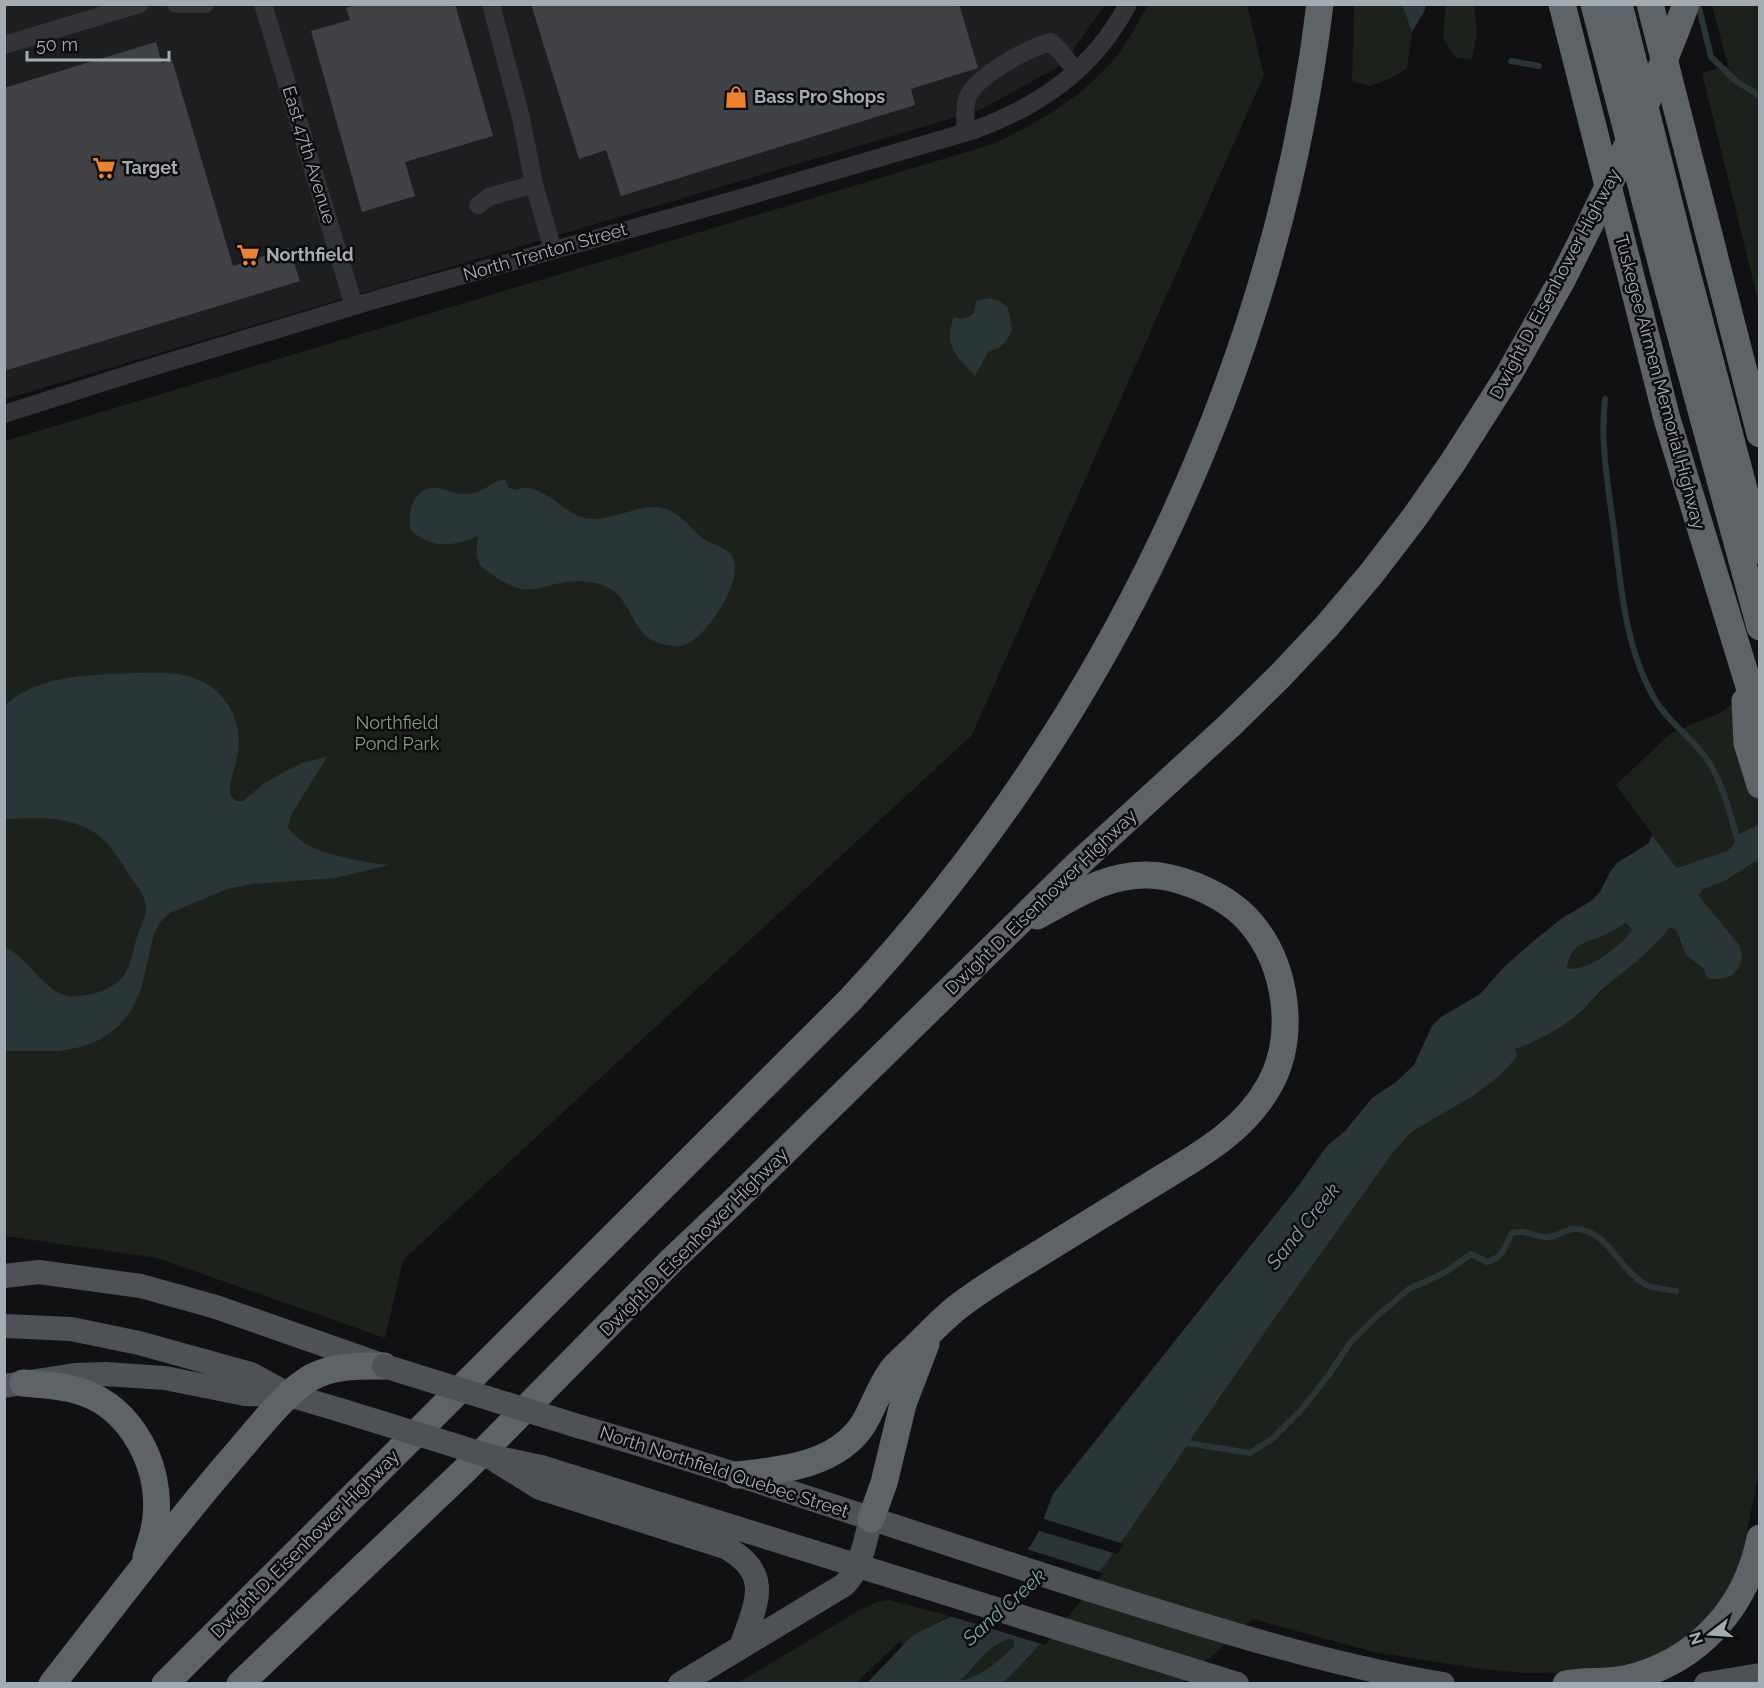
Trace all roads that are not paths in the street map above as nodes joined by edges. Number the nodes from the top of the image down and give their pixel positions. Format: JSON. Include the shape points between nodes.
{"nodes":[{"id":1,"x":140,"y":4,"type":"edge"},
{"id":2,"x":176,"y":4,"type":"edge"},
{"id":3,"x":206,"y":4,"type":"edge"},
{"id":4,"x":263,"y":4,"type":"edge"},
{"id":5,"x":491,"y":4,"type":"edge"},
{"id":6,"x":1128,"y":4,"type":"edge"},
{"id":7,"x":1320,"y":4,"type":"edge"},
{"id":8,"x":1562,"y":4,"type":"edge"},
{"id":9,"x":1594,"y":4,"type":"edge"},
{"id":10,"x":1619,"y":4,"type":"edge"},
{"id":11,"x":1650,"y":4,"type":"edge"},
{"id":12,"x":1686,"y":4,"type":"edge"},
{"id":13,"x":4,"y":45,"type":"edge"},
{"id":14,"x":1076,"y":71,"type":"junction"},
{"id":15,"x":965,"y":132,"type":"junction"},
{"id":16,"x":534,"y":184,"type":"junction"},
{"id":17,"x":478,"y":205,"type":"dead end"},
{"id":18,"x":553,"y":250,"type":"junction"},
{"id":19,"x":354,"y":306,"type":"junction"},
{"id":20,"x":4,"y":414,"type":"edge"},
{"id":21,"x":1760,"y":434,"type":"edge"},
{"id":22,"x":1760,"y":550,"type":"edge"},
{"id":23,"x":1760,"y":627,"type":"edge"},
{"id":24,"x":1743,"y":670,"type":"junction"},
{"id":25,"x":1760,"y":722,"type":"edge"},
{"id":26,"x":1760,"y":785,"type":"edge"},
{"id":27,"x":1010,"y":930,"type":"junction"},
{"id":28,"x":4,"y":1261,"type":"edge"},
{"id":29,"x":39,"y":1272,"type":"junction"},
{"id":30,"x":4,"y":1276,"type":"edge"},
{"id":31,"x":4,"y":1326,"type":"edge"},
{"id":32,"x":931,"y":1332,"type":"junction"},
{"id":33,"x":384,"y":1366,"type":"junction"},
{"id":34,"x":14,"y":1384,"type":"edge"},
{"id":35,"x":289,"y":1395,"type":"junction"},
{"id":36,"x":535,"y":1474,"type":"junction"},
{"id":37,"x":737,"y":1475,"type":"junction"},
{"id":38,"x":871,"y":1519,"type":"junction"},
{"id":39,"x":1760,"y":1538,"type":"edge"},
{"id":40,"x":857,"y":1565,"type":"junction"},
{"id":41,"x":142,"y":1570,"type":"junction"},
{"id":42,"x":741,"y":1647,"type":"junction"},
{"id":43,"x":1760,"y":1675,"type":"edge"},
{"id":44,"x":52,"y":1683,"type":"edge"},
{"id":45,"x":165,"y":1683,"type":"edge"},
{"id":46,"x":240,"y":1683,"type":"edge"},
{"id":47,"x":680,"y":1683,"type":"edge"},
{"id":48,"x":1237,"y":1683,"type":"edge"},
{"id":49,"x":1443,"y":1683,"type":"edge"},
{"id":50,"x":1566,"y":1683,"type":"edge"},
{"id":51,"x":1706,"y":1683,"type":"edge"}],
"edges":[{"from":1,"to":13,"type":"street"},
{"from":2,"to":3,"type":"street"},
{"from":4,"to":19,"type":"street","name":"East 47th Avenue"},
{"from":5,"to":16,"type":"street"},
{"from":6,"to":14,"type":"street","name":"North Trenton Street","via":[[1111,32]]},
{"from":7,"to":45,"type":"highway","name":"Dwight D. Eisenhower Highway","via":[[1285,200],[1260,287],[1208,433],[1124,618],[1020,788],[936,902],[850,1000]]},
{"from":8,"to":24,"type":"highway","name":"Tuskegee Airmen Memorial Highway","via":[[1667,418]]},
{"from":9,"to":23,"type":"highway"},
{"from":10,"to":22,"type":"highway"},
{"from":11,"to":21,"type":"highway"},
{"from":12,"to":27,"type":"highway","name":"Dwight D. Eisenhower Highway","bridge":true,"via":[[1617,171],[1562,280],[1454,462],[1371,574],[1280,676]]},
{"from":14,"to":15,"type":"street","name":"North Trenton Street","via":[[1021,111]]},
{"from":14,"to":15,"type":"street","via":[[1051,42],[1038,46],[976,83],[967,100]]},
{"from":15,"to":18,"type":"street","name":"North Trenton Street"},
{"from":16,"to":17,"type":"street","via":[[489,197]]},
{"from":16,"to":18,"type":"street"},
{"from":18,"to":19,"type":"street","name":"North Trenton Street"},
{"from":19,"to":20,"type":"street","name":"North Trenton Street"},
{"from":24,"to":25,"type":"highway","name":"Tuskegee Airmen Memorial Highway"},
{"from":24,"to":26,"type":"highway","via":[[1747,744]]},
{"from":27,"to":32,"type":"highway","via":[[1113,878],[1150,874],[1195,885],[1236,908],[1262,938],[1279,976],[1284,1042],[1270,1085],[1229,1134],[999,1278]]},
{"from":27,"to":46,"type":"highway","name":"Dwight D. Eisenhower Highway","via":[[671,1261],[464,1471]]},
{"from":28,"to":29,"type":"main road"},
{"from":29,"to":30,"type":"main road","name":"North Northfield Quebec Street"},
{"from":29,"to":33,"type":"main road","name":"North Northfield Quebec Street","via":[[141,1286],[176,1295]]},
{"from":31,"to":35,"type":"main road","via":[[71,1329],[139,1343],[251,1374]]},
{"from":32,"to":37,"type":"highway","via":[[892,1370],[863,1425],[837,1449],[807,1464]]},
{"from":32,"to":38,"type":"highway","via":[[903,1404]]},
{"from":33,"to":35,"type":"highway","via":[[323,1372]]},
{"from":33,"to":37,"type":"main road","name":"North Northfield Quebec Street","bridge":true},
{"from":34,"to":35,"type":"main road","via":[[75,1375],[121,1375],[165,1378],[245,1394]]},
{"from":34,"to":41,"type":"highway","via":[[64,1388],[97,1398],[138,1438],[156,1491],[155,1526]]},
{"from":35,"to":36,"type":"main road","bridge":true,"via":[[489,1456]]},
{"from":35,"to":41,"type":"highway"},
{"from":36,"to":40,"type":"main road"},
{"from":36,"to":42,"type":"main road","via":[[540,1488],[738,1554],[749,1564],[758,1590]]},
{"from":37,"to":38,"type":"main road","name":"North Northfield Quebec Street"},
{"from":38,"to":40,"type":"main road"},
{"from":38,"to":49,"type":"main road","name":"North Northfield Quebec Street","via":[[1234,1636]]},
{"from":39,"to":50,"type":"highway","via":[[1740,1595],[1716,1628],[1693,1649],[1664,1666],[1635,1676]]},
{"from":40,"to":42,"type":"main road","via":[[837,1591]]},
{"from":40,"to":48,"type":"main road"},
{"from":41,"to":44,"type":"highway"},
{"from":42,"to":47,"type":"main road"},
{"from":43,"to":51,"type":"main road"}]}
